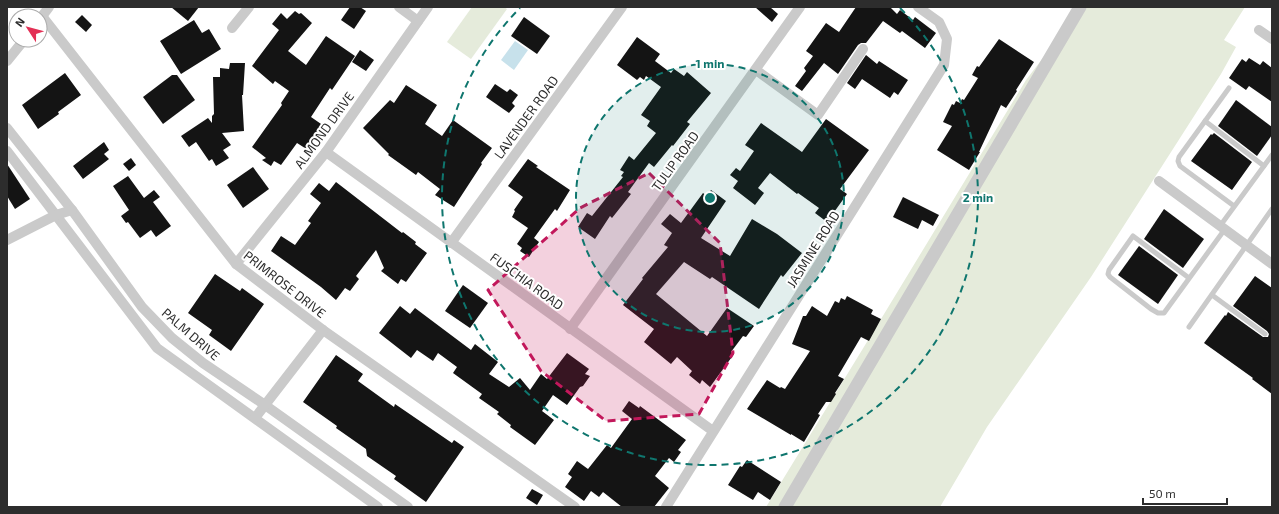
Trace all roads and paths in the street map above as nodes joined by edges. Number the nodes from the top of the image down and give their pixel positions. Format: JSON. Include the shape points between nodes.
{"nodes":[{"id":1,"x":249,"y":7,"type":"edge"},
{"id":2,"x":399,"y":7,"type":"edge"},
{"id":3,"x":428,"y":7,"type":"edge"},
{"id":4,"x":622,"y":7,"type":"edge"},
{"id":5,"x":800,"y":7,"type":"edge"},
{"id":6,"x":918,"y":7,"type":"edge"},
{"id":7,"x":1080,"y":7,"type":"edge"},
{"id":8,"x":418,"y":21,"type":"junction"},
{"id":9,"x":48,"y":26,"type":"edge"},
{"id":10,"x":232,"y":28,"type":"dead end"},
{"id":11,"x":1259,"y":30,"type":"dead end"},
{"id":12,"x":1272,"y":39,"type":"edge"},
{"id":13,"x":18,"y":48,"type":"edge"},
{"id":14,"x":863,"y":50,"type":"dead end"},
{"id":15,"x":7,"y":61,"type":"edge"},
{"id":16,"x":756,"y":70,"type":"junction"},
{"id":17,"x":1229,"y":88,"type":"dead end"},
{"id":18,"x":1205,"y":121,"type":"junction"},
{"id":19,"x":7,"y":128,"type":"edge"},
{"id":20,"x":7,"y":151,"type":"edge"},
{"id":21,"x":326,"y":152,"type":"junction"},
{"id":22,"x":1272,"y":155,"type":"edge"},
{"id":23,"x":1264,"y":166,"type":"junction"},
{"id":24,"x":1158,"y":181,"type":"dead end"},
{"id":25,"x":1234,"y":206,"type":"junction"},
{"id":26,"x":1272,"y":209,"type":"edge"},
{"id":27,"x":72,"y":210,"type":"junction"},
{"id":28,"x":56,"y":216,"type":"junction"},
{"id":29,"x":1222,"y":228,"type":"junction"},
{"id":30,"x":7,"y":240,"type":"edge"},
{"id":31,"x":451,"y":243,"type":"junction"},
{"id":32,"x":1247,"y":246,"type":"junction"},
{"id":33,"x":236,"y":264,"type":"junction"},
{"id":34,"x":1272,"y":264,"type":"edge"},
{"id":35,"x":1189,"y":278,"type":"junction"},
{"id":36,"x":1212,"y":294,"type":"junction"},
{"id":37,"x":1189,"y":327,"type":"dead end"},
{"id":38,"x":570,"y":329,"type":"junction"},
{"id":39,"x":323,"y":330,"type":"junction"},
{"id":40,"x":1265,"y":334,"type":"dead end"},
{"id":41,"x":266,"y":405,"type":"junction"},
{"id":42,"x":255,"y":418,"type":"junction"},
{"id":43,"x":713,"y":431,"type":"junction"},
{"id":44,"x":378,"y":507,"type":"edge"},
{"id":45,"x":408,"y":507,"type":"edge"},
{"id":46,"x":575,"y":507,"type":"edge"},
{"id":47,"x":666,"y":507,"type":"edge"},
{"id":48,"x":785,"y":507,"type":"edge"}],
"edges":[{"from":1,"to":10,"type":"street"},
{"from":2,"to":8,"type":"street"},
{"from":3,"to":8,"type":"street","name":"ALMOND DRIVE"},
{"from":4,"to":31,"type":"street","name":"LAVENDER ROAD"},
{"from":5,"to":16,"type":"street","name":"TULIP ROAD"},
{"from":6,"to":43,"type":"street","name":"JASMINE ROAD","via":[[939,22],[947,39],[944,65]]},
{"from":7,"to":48,"type":"street"},
{"from":8,"to":21,"type":"street","name":"ALMOND DRIVE"},
{"from":9,"to":33,"type":"street","name":"PRIMROSE DRIVE"},
{"from":11,"to":12,"type":"street"},
{"from":13,"to":15,"type":"street"},
{"from":14,"to":16,"type":"street","via":[[818,115]]},
{"from":16,"to":38,"type":"street","name":"TULIP ROAD"},
{"from":17,"to":18,"type":"lane"},
{"from":18,"to":23,"type":"lane"},
{"from":18,"to":25,"type":"lane","via":[[1178,161],[1180,166]]},
{"from":19,"to":27,"type":"street","name":"PALM DRIVE"},
{"from":20,"to":28,"type":"street"},
{"from":21,"to":31,"type":"street","name":"FUSCHIA ROAD"},
{"from":21,"to":33,"type":"street","name":"ALMOND DRIVE"},
{"from":22,"to":23,"type":"lane"},
{"from":23,"to":25,"type":"lane"},
{"from":24,"to":29,"type":"street"},
{"from":25,"to":29,"type":"lane"},
{"from":26,"to":32,"type":"lane"},
{"from":27,"to":28,"type":"street"},
{"from":27,"to":41,"type":"street","name":"PALM DRIVE","via":[[142,307],[172,338],[203,363]]},
{"from":28,"to":30,"type":"street"},
{"from":28,"to":42,"type":"street","via":[[157,348]]},
{"from":29,"to":32,"type":"street"},
{"from":29,"to":35,"type":"lane"},
{"from":31,"to":38,"type":"street","name":"FUSCHIA ROAD"},
{"from":32,"to":34,"type":"street"},
{"from":32,"to":36,"type":"lane"},
{"from":33,"to":39,"type":"street","name":"PRIMROSE DRIVE"},
{"from":35,"to":35,"type":"lane","via":[[1133,236],[1108,274],[1158,313],[1164,313]]},
{"from":36,"to":37,"type":"lane"},
{"from":36,"to":40,"type":"lane"},
{"from":38,"to":43,"type":"street","name":"FUSCHIA ROAD"},
{"from":39,"to":41,"type":"street"},
{"from":39,"to":46,"type":"street","name":"PRIMROSE DRIVE"},
{"from":41,"to":42,"type":"street"},
{"from":41,"to":45,"type":"street","name":"PALM DRIVE"},
{"from":42,"to":44,"type":"street"},
{"from":43,"to":47,"type":"street","name":"JASMINE ROAD"}]}
